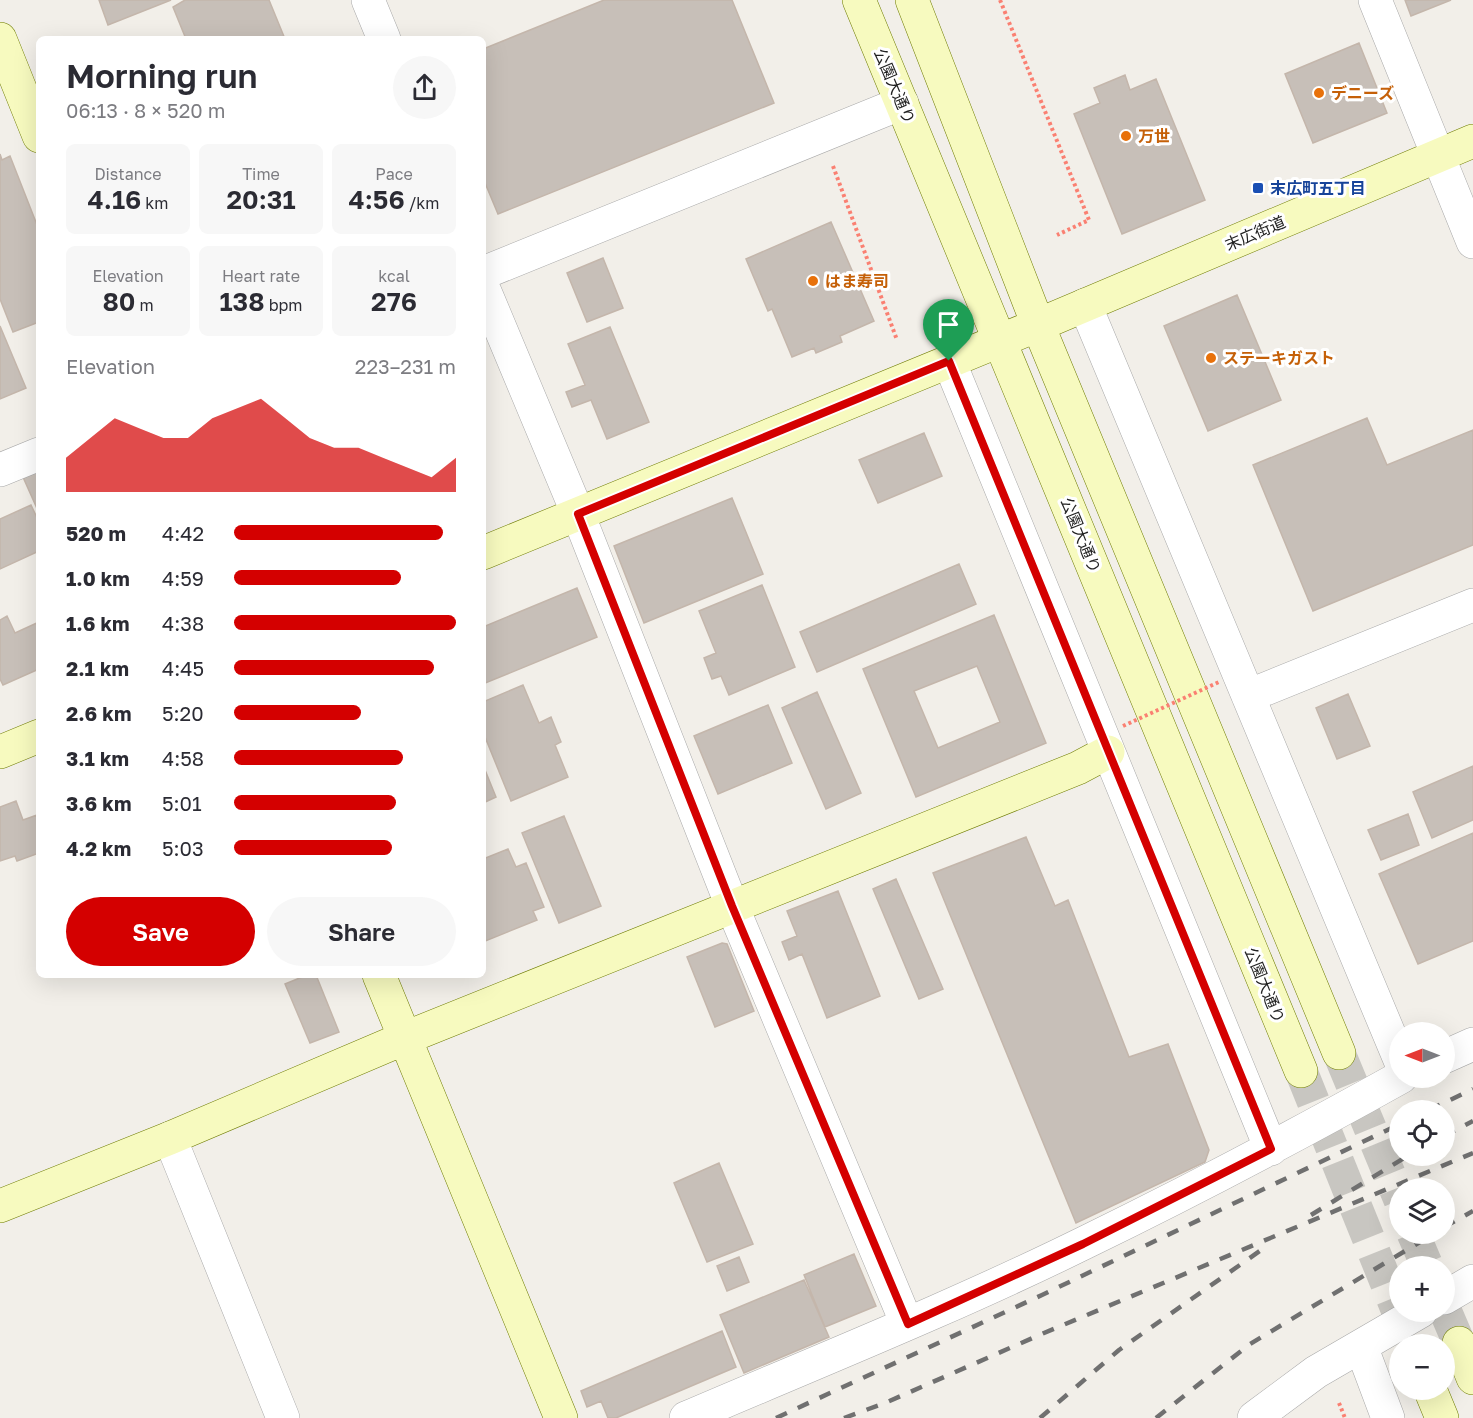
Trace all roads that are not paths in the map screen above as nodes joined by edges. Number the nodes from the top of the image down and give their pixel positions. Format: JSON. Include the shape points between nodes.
{"nodes":[{"id":1,"x":368,"y":0,"type":"edge"},
{"id":2,"x":859,"y":0,"type":"edge"},
{"id":3,"x":912,"y":0,"type":"edge"},
{"id":4,"x":1375,"y":0,"type":"edge"},
{"id":5,"x":383,"y":36,"type":"edge"},
{"id":6,"x":0,"y":39,"type":"edge"},
{"id":7,"x":902,"y":103,"type":"junction"},
{"id":8,"x":36,"y":129,"type":"edge"},
{"id":9,"x":1473,"y":141,"type":"edge"},
{"id":10,"x":1439,"y":155,"type":"junction"},
{"id":11,"x":1473,"y":242,"type":"edge"},
{"id":12,"x":486,"y":272,"type":"edge"},
{"id":13,"x":486,"y":294,"type":"edge"},
{"id":14,"x":1085,"y":305,"type":"junction"},
{"id":15,"x":1038,"y":325,"type":"junction"},
{"id":16,"x":1000,"y":339,"type":"junction"},
{"id":17,"x":949,"y":361,"type":"junction"},
{"id":18,"x":36,"y":455,"type":"edge"},
{"id":19,"x":0,"y":470,"type":"edge"},
{"id":20,"x":578,"y":514,"type":"junction"},
{"id":21,"x":486,"y":552,"type":"edge"},
{"id":22,"x":1473,"y":605,"type":"edge"},
{"id":23,"x":1248,"y":696,"type":"junction"},
{"id":24,"x":36,"y":737,"type":"edge"},
{"id":25,"x":1116,"y":739,"type":"junction"},
{"id":26,"x":2,"y":747,"type":"edge"},
{"id":27,"x":732,"y":906,"type":"junction"},
{"id":28,"x":380,"y":978,"type":"edge"},
{"id":29,"x":1389,"y":1034,"type":"edge"},
{"id":30,"x":405,"y":1038,"type":"junction"},
{"id":31,"x":1473,"y":1044,"type":"edge"},
{"id":32,"x":1455,"y":1052,"type":"edge"},
{"id":33,"x":1339,"y":1053,"type":"tunnel mouth"},
{"id":34,"x":1301,"y":1071,"type":"tunnel mouth"},
{"id":35,"x":1389,"y":1084,"type":"edge"},
{"id":36,"x":170,"y":1138,"type":"junction"},
{"id":37,"x":1271,"y":1149,"type":"junction"},
{"id":38,"x":0,"y":1206,"type":"edge"},
{"id":39,"x":1473,"y":1281,"type":"edge"},
{"id":40,"x":1455,"y":1292,"type":"edge"},
{"id":41,"x":1402,"y":1322,"type":"edge"},
{"id":42,"x":908,"y":1324,"type":"junction"},
{"id":43,"x":1459,"y":1343,"type":"tunnel mouth"},
{"id":44,"x":1361,"y":1346,"type":"junction"},
{"id":45,"x":1473,"y":1378,"type":"edge"},
{"id":46,"x":1435,"y":1400,"type":"edge"},
{"id":47,"x":283,"y":1418,"type":"edge"},
{"id":48,"x":561,"y":1418,"type":"edge"},
{"id":49,"x":686,"y":1418,"type":"edge"},
{"id":50,"x":1254,"y":1418,"type":"edge"},
{"id":51,"x":1388,"y":1418,"type":"edge"},
{"id":52,"x":1442,"y":1418,"type":"edge"}],
"edges":[{"from":1,"to":5,"type":"street"},
{"from":2,"to":7,"type":"street","name":"公園大通り"},
{"from":3,"to":15,"type":"street"},
{"from":4,"to":10,"type":"street"},
{"from":6,"to":8,"type":"street"},
{"from":7,"to":12,"type":"street"},
{"from":7,"to":16,"type":"street","name":"公園大通り"},
{"from":9,"to":10,"type":"street","name":"末広街道"},
{"from":10,"to":11,"type":"street"},
{"from":10,"to":14,"type":"street","name":"末広街道"},
{"from":13,"to":20,"type":"street"},
{"from":14,"to":15,"type":"street","name":"末広街道"},
{"from":14,"to":23,"type":"street"},
{"from":15,"to":16,"type":"street","name":"末広街道"},
{"from":15,"to":33,"type":"street"},
{"from":16,"to":17,"type":"street","name":"末広街道"},
{"from":16,"to":34,"type":"street","name":"公園大通り"},
{"from":17,"to":20,"type":"street","name":"末広街道"},
{"from":17,"to":25,"type":"street"},
{"from":18,"to":19,"type":"street"},
{"from":20,"to":21,"type":"street","name":"末広街道"},
{"from":20,"to":27,"type":"street"},
{"from":22,"to":23,"type":"street"},
{"from":23,"to":29,"type":"street"},
{"from":24,"to":26,"type":"street"},
{"from":25,"to":27,"type":"street","via":[[1078,768]]},
{"from":25,"to":37,"type":"street"},
{"from":27,"to":30,"type":"street"},
{"from":27,"to":42,"type":"street"},
{"from":28,"to":30,"type":"street"},
{"from":30,"to":36,"type":"street"},
{"from":30,"to":48,"type":"street"},
{"from":31,"to":32,"type":"street"},
{"from":35,"to":37,"type":"street"},
{"from":36,"to":38,"type":"street"},
{"from":36,"to":47,"type":"street"},
{"from":37,"to":42,"type":"street","via":[[1083,1244]]},
{"from":39,"to":40,"type":"street"},
{"from":41,"to":44,"type":"street"},
{"from":42,"to":49,"type":"street"},
{"from":43,"to":45,"type":"street"},
{"from":44,"to":50,"type":"street","via":[[1316,1372]]},
{"from":44,"to":51,"type":"street"},
{"from":46,"to":52,"type":"street"}]}
